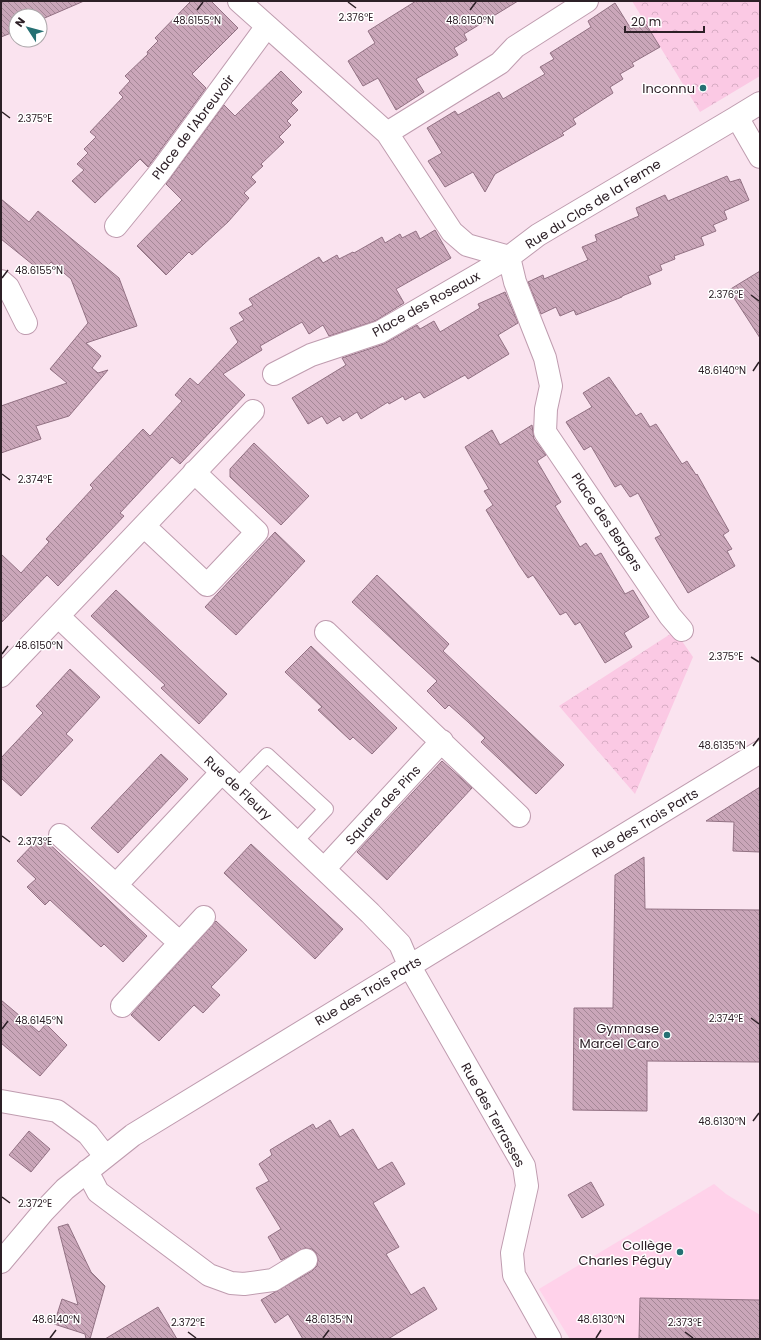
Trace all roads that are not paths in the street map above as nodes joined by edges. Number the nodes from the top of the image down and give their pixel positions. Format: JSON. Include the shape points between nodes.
{"nodes":[{"id":1,"x":239,"y":1,"type":"edge"},
{"id":2,"x":587,"y":1,"type":"edge"},
{"id":3,"x":267,"y":26,"type":"junction"},
{"id":4,"x":760,"y":102,"type":"edge"},
{"id":5,"x":737,"y":117,"type":"junction"},
{"id":6,"x":387,"y":133,"type":"junction"},
{"id":7,"x":760,"y":157,"type":"edge"},
{"id":8,"x":116,"y":226,"type":"dead end"},
{"id":9,"x":509,"y":257,"type":"junction"},
{"id":10,"x":1,"y":281,"type":"edge"},
{"id":11,"x":26,"y":323,"type":"dead end"},
{"id":12,"x":274,"y":374,"type":"dead end"},
{"id":13,"x":253,"y":411,"type":"dead end"},
{"id":14,"x":194,"y":472,"type":"junction"},
{"id":15,"x":144,"y":526,"type":"junction"},
{"id":16,"x":58,"y":616,"type":"junction"},
{"id":17,"x":682,"y":630,"type":"dead end"},
{"id":18,"x":326,"y":632,"type":"dead end"},
{"id":19,"x":1,"y":676,"type":"edge"},
{"id":20,"x":442,"y":741,"type":"junction"},
{"id":21,"x":760,"y":752,"type":"edge"},
{"id":22,"x":229,"y":780,"type":"junction"},
{"id":23,"x":519,"y":816,"type":"dead end"},
{"id":24,"x":60,"y":835,"type":"dead end"},
{"id":25,"x":295,"y":842,"type":"junction"},
{"id":26,"x":324,"y":869,"type":"junction"},
{"id":27,"x":116,"y":885,"type":"junction"},
{"id":28,"x":204,"y":917,"type":"dead end"},
{"id":29,"x":180,"y":943,"type":"junction"},
{"id":30,"x":409,"y":966,"type":"junction"},
{"id":31,"x":122,"y":1006,"type":"dead end"},
{"id":32,"x":1,"y":1101,"type":"edge"},
{"id":33,"x":105,"y":1156,"type":"junction"},
{"id":34,"x":87,"y":1171,"type":"junction"},
{"id":35,"x":306,"y":1260,"type":"dead end"},
{"id":36,"x":1,"y":1262,"type":"edge"},
{"id":37,"x":550,"y":1339,"type":"edge"}],
"edges":[{"from":1,"to":3,"type":"street"},
{"from":2,"to":6,"type":"street","via":[[515,47],[500,63]]},
{"from":3,"to":6,"type":"street"},
{"from":3,"to":8,"type":"street","name":"Place de l'Abreuvoir","via":[[160,172]]},
{"from":4,"to":5,"type":"street","name":"Rue du Clos de la Ferme"},
{"from":5,"to":7,"type":"street"},
{"from":5,"to":9,"type":"street","name":"Rue du Clos de la Ferme","via":[[538,234]]},
{"from":6,"to":9,"type":"street","via":[[452,232],[467,245]]},
{"from":9,"to":12,"type":"street","name":"Place des Roseaux","via":[[380,332],[311,355]]},
{"from":9,"to":17,"type":"street","name":"Place des Bergers","via":[[515,282],[545,358],[551,386],[545,432]]},
{"from":10,"to":11,"type":"street","via":[[8,287]]},
{"from":13,"to":14,"type":"street"},
{"from":14,"to":15,"type":"street"},
{"from":14,"to":15,"type":"street","via":[[257,532],[207,585]]},
{"from":15,"to":16,"type":"street"},
{"from":16,"to":19,"type":"street"},
{"from":16,"to":22,"type":"street","name":"Rue de Fleury"},
{"from":18,"to":20,"type":"street"},
{"from":20,"to":23,"type":"street"},
{"from":20,"to":26,"type":"street","name":"Square des Pins"},
{"from":21,"to":30,"type":"street","name":"Rue des Trois Parts"},
{"from":22,"to":25,"type":"street","name":"Rue de Fleury"},
{"from":22,"to":25,"type":"lane","via":[[267,755],[326,809]]},
{"from":22,"to":27,"type":"street"},
{"from":24,"to":27,"type":"street"},
{"from":25,"to":26,"type":"street","name":"Rue de Fleury"},
{"from":26,"to":30,"type":"street","name":"Rue de Fleury","via":[[400,944]]},
{"from":27,"to":29,"type":"street"},
{"from":28,"to":29,"type":"street"},
{"from":29,"to":31,"type":"street"},
{"from":30,"to":33,"type":"street","name":"Rue des Trois Parts","via":[[133,1134]]},
{"from":30,"to":37,"type":"street","name":"Rue des Terrasses","via":[[524,1166],[527,1186],[512,1253],[514,1274]]},
{"from":32,"to":33,"type":"street","via":[[57,1111],[88,1134]]},
{"from":33,"to":34,"type":"street","name":"Rue des Trois Parts"},
{"from":34,"to":35,"type":"street","via":[[98,1192],[209,1275],[231,1283],[273,1280]]},
{"from":34,"to":36,"type":"street","name":"Rue des Trois Parts","via":[[43,1212]]}]}
